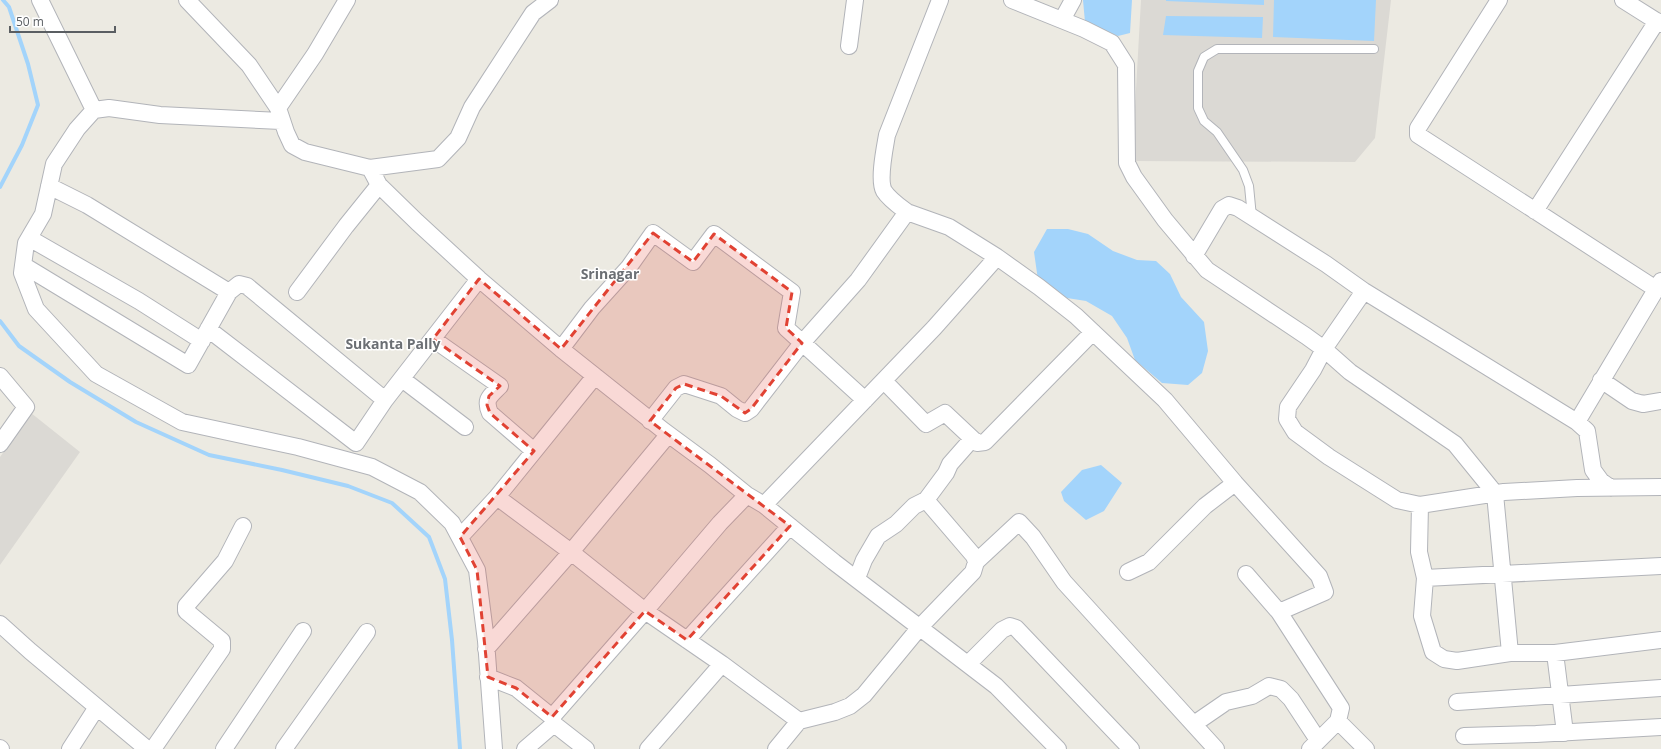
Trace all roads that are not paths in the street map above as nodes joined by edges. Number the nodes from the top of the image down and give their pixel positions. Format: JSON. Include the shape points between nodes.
{"nodes":[{"id":1,"x":40,"y":0,"type":"edge"},
{"id":2,"x":187,"y":0,"type":"edge"},
{"id":3,"x":346,"y":0,"type":"edge"},
{"id":4,"x":550,"y":0,"type":"edge"},
{"id":5,"x":855,"y":0,"type":"edge"},
{"id":6,"x":940,"y":0,"type":"edge"},
{"id":7,"x":1012,"y":0,"type":"edge"},
{"id":8,"x":1074,"y":0,"type":"edge"},
{"id":9,"x":1499,"y":0,"type":"edge"},
{"id":10,"x":1623,"y":0,"type":"edge"},
{"id":11,"x":1062,"y":20,"type":"junction"},
{"id":12,"x":1659,"y":22,"type":"edge"},
{"id":13,"x":849,"y":46,"type":"dead end"},
{"id":14,"x":1374,"y":49,"type":"dead end"},
{"id":15,"x":94,"y":110,"type":"junction"},
{"id":16,"x":282,"y":121,"type":"junction"},
{"id":17,"x":370,"y":168,"type":"junction"},
{"id":18,"x":379,"y":185,"type":"junction"},
{"id":19,"x":49,"y":186,"type":"junction"},
{"id":20,"x":1535,"y":210,"type":"junction"},
{"id":21,"x":907,"y":212,"type":"junction"},
{"id":22,"x":1252,"y":217,"type":"junction"},
{"id":23,"x":29,"y":238,"type":"junction"},
{"id":24,"x":1194,"y":256,"type":"junction"},
{"id":25,"x":997,"y":257,"type":"junction"},
{"id":26,"x":23,"y":264,"type":"junction"},
{"id":27,"x":479,"y":279,"type":"junction"},
{"id":28,"x":1658,"y":285,"type":"edge"},
{"id":29,"x":1364,"y":291,"type":"junction"},
{"id":30,"x":229,"y":292,"type":"junction"},
{"id":31,"x":297,"y":292,"type":"dead end"},
{"id":32,"x":1093,"y":332,"type":"junction"},
{"id":33,"x":205,"y":335,"type":"junction"},
{"id":34,"x":433,"y":339,"type":"junction"},
{"id":35,"x":802,"y":343,"type":"junction"},
{"id":36,"x":561,"y":349,"type":"junction"},
{"id":37,"x":1324,"y":349,"type":"junction"},
{"id":38,"x":0,"y":376,"type":"edge"},
{"id":39,"x":594,"y":376,"type":"junction"},
{"id":40,"x":402,"y":379,"type":"junction"},
{"id":41,"x":1601,"y":380,"type":"junction"},
{"id":42,"x":884,"y":381,"type":"junction"},
{"id":43,"x":385,"y":400,"type":"junction"},
{"id":44,"x":865,"y":400,"type":"junction"},
{"id":45,"x":1661,"y":401,"type":"edge"},
{"id":46,"x":650,"y":421,"type":"junction"},
{"id":47,"x":1577,"y":422,"type":"junction"},
{"id":48,"x":465,"y":426,"type":"dead end"},
{"id":49,"x":668,"y":435,"type":"junction"},
{"id":50,"x":972,"y":439,"type":"junction"},
{"id":51,"x":0,"y":444,"type":"edge"},
{"id":52,"x":534,"y":451,"type":"junction"},
{"id":53,"x":1235,"y":483,"type":"junction"},
{"id":54,"x":1661,"y":487,"type":"edge"},
{"id":55,"x":1611,"y":488,"type":"junction"},
{"id":56,"x":1495,"y":494,"type":"junction"},
{"id":57,"x":747,"y":495,"type":"junction"},
{"id":58,"x":497,"y":497,"type":"junction"},
{"id":59,"x":926,"y":500,"type":"junction"},
{"id":60,"x":1420,"y":505,"type":"junction"},
{"id":61,"x":764,"y":506,"type":"junction"},
{"id":62,"x":243,"y":526,"type":"dead end"},
{"id":63,"x":790,"y":526,"type":"junction"},
{"id":64,"x":460,"y":537,"type":"junction"},
{"id":65,"x":571,"y":552,"type":"junction"},
{"id":66,"x":976,"y":562,"type":"junction"},
{"id":67,"x":1661,"y":566,"type":"edge"},
{"id":68,"x":1128,"y":572,"type":"dead end"},
{"id":69,"x":1246,"y":574,"type":"dead end"},
{"id":70,"x":1503,"y":574,"type":"junction"},
{"id":71,"x":857,"y":578,"type":"junction"},
{"id":72,"x":1425,"y":578,"type":"junction"},
{"id":73,"x":645,"y":611,"type":"junction"},
{"id":74,"x":1279,"y":612,"type":"junction"},
{"id":75,"x":0,"y":624,"type":"edge"},
{"id":76,"x":920,"y":627,"type":"junction"},
{"id":77,"x":303,"y":631,"type":"dead end"},
{"id":78,"x":367,"y":632,"type":"dead end"},
{"id":79,"x":688,"y":640,"type":"junction"},
{"id":80,"x":1661,"y":640,"type":"edge"},
{"id":81,"x":486,"y":649,"type":"junction"},
{"id":82,"x":1510,"y":653,"type":"junction"},
{"id":83,"x":1555,"y":653,"type":"junction"},
{"id":84,"x":722,"y":664,"type":"junction"},
{"id":85,"x":968,"y":664,"type":"junction"},
{"id":86,"x":488,"y":677,"type":"junction"},
{"id":87,"x":1661,"y":688,"type":"edge"},
{"id":88,"x":1561,"y":694,"type":"junction"},
{"id":89,"x":1458,"y":702,"type":"dead end"},
{"id":90,"x":97,"y":707,"type":"junction"},
{"id":91,"x":553,"y":720,"type":"junction"},
{"id":92,"x":1338,"y":721,"type":"junction"},
{"id":93,"x":799,"y":722,"type":"junction"},
{"id":94,"x":1194,"y":724,"type":"junction"},
{"id":95,"x":1661,"y":727,"type":"edge"},
{"id":96,"x":1564,"y":733,"type":"junction"},
{"id":97,"x":1464,"y":736,"type":"dead end"},
{"id":98,"x":1537,"y":742,"type":"edge"},
{"id":99,"x":1314,"y":744,"type":"edge"},
{"id":100,"x":70,"y":749,"type":"edge"},
{"id":101,"x":147,"y":749,"type":"edge"},
{"id":102,"x":153,"y":749,"type":"edge"},
{"id":103,"x":224,"y":749,"type":"edge"},
{"id":104,"x":284,"y":749,"type":"edge"},
{"id":105,"x":494,"y":749,"type":"edge"},
{"id":106,"x":526,"y":749,"type":"edge"},
{"id":107,"x":586,"y":749,"type":"edge"},
{"id":108,"x":648,"y":749,"type":"edge"},
{"id":109,"x":776,"y":749,"type":"edge"},
{"id":110,"x":1058,"y":749,"type":"edge"},
{"id":111,"x":1131,"y":749,"type":"edge"},
{"id":112,"x":1216,"y":749,"type":"edge"},
{"id":113,"x":1366,"y":749,"type":"edge"}],
"edges":[{"from":1,"to":15,"type":"street"},
{"from":2,"to":16,"type":"street","via":[[249,65]]},
{"from":3,"to":16,"type":"street","via":[[315,54]]},
{"from":4,"to":17,"type":"street","via":[[533,13],[472,107],[459,135],[438,159]]},
{"from":5,"to":13,"type":"street"},
{"from":6,"to":21,"type":"street","via":[[888,135],[885,151],[881,184],[888,196]]},
{"from":7,"to":11,"type":"street"},
{"from":8,"to":11,"type":"street"},
{"from":9,"to":20,"type":"street","via":[[1418,128],[1418,134]]},
{"from":10,"to":12,"type":"street"},
{"from":11,"to":24,"type":"street","via":[[1112,42],[1126,65],[1126,159],[1134,177]]},
{"from":12,"to":20,"type":"street"},
{"from":14,"to":22,"type":"lane","via":[[1217,49],[1204,57],[1198,71],[1198,108],[1204,121],[1217,132],[1243,170],[1249,186]]},
{"from":15,"to":16,"type":"street","via":[[109,108],[160,115]]},
{"from":15,"to":19,"type":"street","via":[[77,129],[54,164]]},
{"from":16,"to":17,"type":"street","via":[[292,145],[304,152]]},
{"from":17,"to":18,"type":"street"},
{"from":18,"to":27,"type":"street"},
{"from":18,"to":31,"type":"street"},
{"from":19,"to":23,"type":"street","via":[[43,214]]},
{"from":19,"to":30,"type":"street","via":[[86,205]]},
{"from":20,"to":28,"type":"street"},
{"from":21,"to":25,"type":"street","via":[[949,227]]},
{"from":21,"to":35,"type":"street","via":[[858,280]]},
{"from":22,"to":24,"type":"street","via":[[1229,205],[1222,209]]},
{"from":22,"to":29,"type":"street"},
{"from":23,"to":26,"type":"street"},
{"from":23,"to":33,"type":"street","via":[[139,301]]},
{"from":24,"to":37,"type":"street","via":[[1207,270]]},
{"from":25,"to":32,"type":"street","via":[[1039,287]]},
{"from":25,"to":42,"type":"street"},
{"from":26,"to":33,"type":"street","via":[[188,366]]},
{"from":26,"to":64,"type":"street","via":[[22,273],[36,309],[96,374],[182,422],[298,446],[372,467],[420,492],[452,523]]},
{"from":27,"to":34,"type":"street"},
{"from":27,"to":36,"type":"street"},
{"from":28,"to":41,"type":"street"},
{"from":29,"to":37,"type":"street"},
{"from":29,"to":47,"type":"street"},
{"from":30,"to":33,"type":"street"},
{"from":30,"to":43,"type":"street","via":[[239,284],[247,286]]},
{"from":32,"to":50,"type":"street","via":[[985,442],[977,443]]},
{"from":32,"to":53,"type":"street","via":[[1165,400]]},
{"from":33,"to":43,"type":"street","via":[[356,443]]},
{"from":34,"to":40,"type":"street"},
{"from":34,"to":52,"type":"street","via":[[500,386],[489,396],[487,405],[490,413]]},
{"from":35,"to":36,"type":"street","via":[[786,328],[792,292],[714,234],[693,262],[653,233],[629,267],[592,308]]},
{"from":35,"to":44,"type":"street"},
{"from":35,"to":46,"type":"street","via":[[752,409],[745,413],[721,396],[684,384],[676,388]]},
{"from":36,"to":39,"type":"street"},
{"from":37,"to":56,"type":"street","via":[[1350,372],[1455,444]]},
{"from":37,"to":60,"type":"street","via":[[1288,407],[1287,419],[1295,432],[1397,500]]},
{"from":38,"to":51,"type":"street","via":[[26,407]]},
{"from":39,"to":46,"type":"street"},
{"from":39,"to":52,"type":"street"},
{"from":40,"to":43,"type":"street"},
{"from":40,"to":48,"type":"street"},
{"from":41,"to":45,"type":"street","via":[[1627,399],[1637,403]]},
{"from":41,"to":47,"type":"street"},
{"from":42,"to":44,"type":"street"},
{"from":42,"to":50,"type":"street","via":[[926,424],[945,413]]},
{"from":44,"to":61,"type":"street"},
{"from":46,"to":49,"type":"street"},
{"from":47,"to":55,"type":"street","via":[[1587,431],[1593,470],[1601,481]]},
{"from":49,"to":57,"type":"street"},
{"from":49,"to":65,"type":"street"},
{"from":50,"to":59,"type":"street","via":[[950,464]]},
{"from":52,"to":58,"type":"street"},
{"from":53,"to":68,"type":"street","via":[[1205,506],[1149,562]]},
{"from":53,"to":74,"type":"street","via":[[1319,576],[1325,592]]},
{"from":54,"to":55,"type":"street"},
{"from":55,"to":56,"type":"street"},
{"from":56,"to":60,"type":"street"},
{"from":56,"to":70,"type":"street"},
{"from":57,"to":61,"type":"street"},
{"from":57,"to":73,"type":"street"},
{"from":58,"to":64,"type":"street"},
{"from":58,"to":65,"type":"street"},
{"from":59,"to":66,"type":"street","via":[[974,556]]},
{"from":59,"to":71,"type":"street","via":[[914,506],[896,524],[878,536]]},
{"from":60,"to":72,"type":"street","via":[[1419,552]]},
{"from":61,"to":63,"type":"street"},
{"from":62,"to":102,"type":"street","via":[[225,561],[186,606],[186,611],[222,641],[222,649]]},
{"from":63,"to":71,"type":"street"},
{"from":63,"to":79,"type":"street"},
{"from":64,"to":81,"type":"street","via":[[477,570]]},
{"from":65,"to":73,"type":"street"},
{"from":65,"to":81,"type":"street"},
{"from":66,"to":76,"type":"street","via":[[973,572]]},
{"from":66,"to":94,"type":"street","via":[[1019,522],[1033,536],[1064,582]]},
{"from":67,"to":70,"type":"street"},
{"from":69,"to":74,"type":"street"},
{"from":70,"to":72,"type":"street"},
{"from":70,"to":82,"type":"street"},
{"from":71,"to":76,"type":"street"},
{"from":72,"to":82,"type":"street","via":[[1422,616],[1433,652],[1444,659],[1457,661]]},
{"from":73,"to":79,"type":"street"},
{"from":73,"to":91,"type":"street"},
{"from":74,"to":92,"type":"street","via":[[1341,708]]},
{"from":75,"to":90,"type":"street"},
{"from":76,"to":85,"type":"street"},
{"from":76,"to":93,"type":"street","via":[[864,695],[850,706]]},
{"from":77,"to":103,"type":"street"},
{"from":78,"to":104,"type":"street"},
{"from":79,"to":84,"type":"street"},
{"from":80,"to":83,"type":"street"},
{"from":81,"to":86,"type":"street"},
{"from":82,"to":83,"type":"street"},
{"from":83,"to":88,"type":"street"},
{"from":84,"to":93,"type":"street"},
{"from":84,"to":108,"type":"street"},
{"from":85,"to":110,"type":"street","via":[[996,686]]},
{"from":85,"to":111,"type":"street","via":[[1002,630],[1010,626],[1016,628]]},
{"from":86,"to":91,"type":"street","via":[[516,688]]},
{"from":86,"to":105,"type":"street"},
{"from":87,"to":88,"type":"street"},
{"from":88,"to":89,"type":"street"},
{"from":88,"to":96,"type":"street"},
{"from":90,"to":100,"type":"street"},
{"from":90,"to":101,"type":"street"},
{"from":91,"to":106,"type":"street"},
{"from":91,"to":107,"type":"street"},
{"from":92,"to":99,"type":"street"},
{"from":92,"to":113,"type":"street"},
{"from":93,"to":109,"type":"street"},
{"from":94,"to":99,"type":"street","via":[[1226,702],[1252,696],[1269,686],[1281,689],[1291,699]]},
{"from":94,"to":112,"type":"street"},
{"from":95,"to":96,"type":"street"},
{"from":96,"to":98,"type":"street"},
{"from":97,"to":98,"type":"street"}]}
